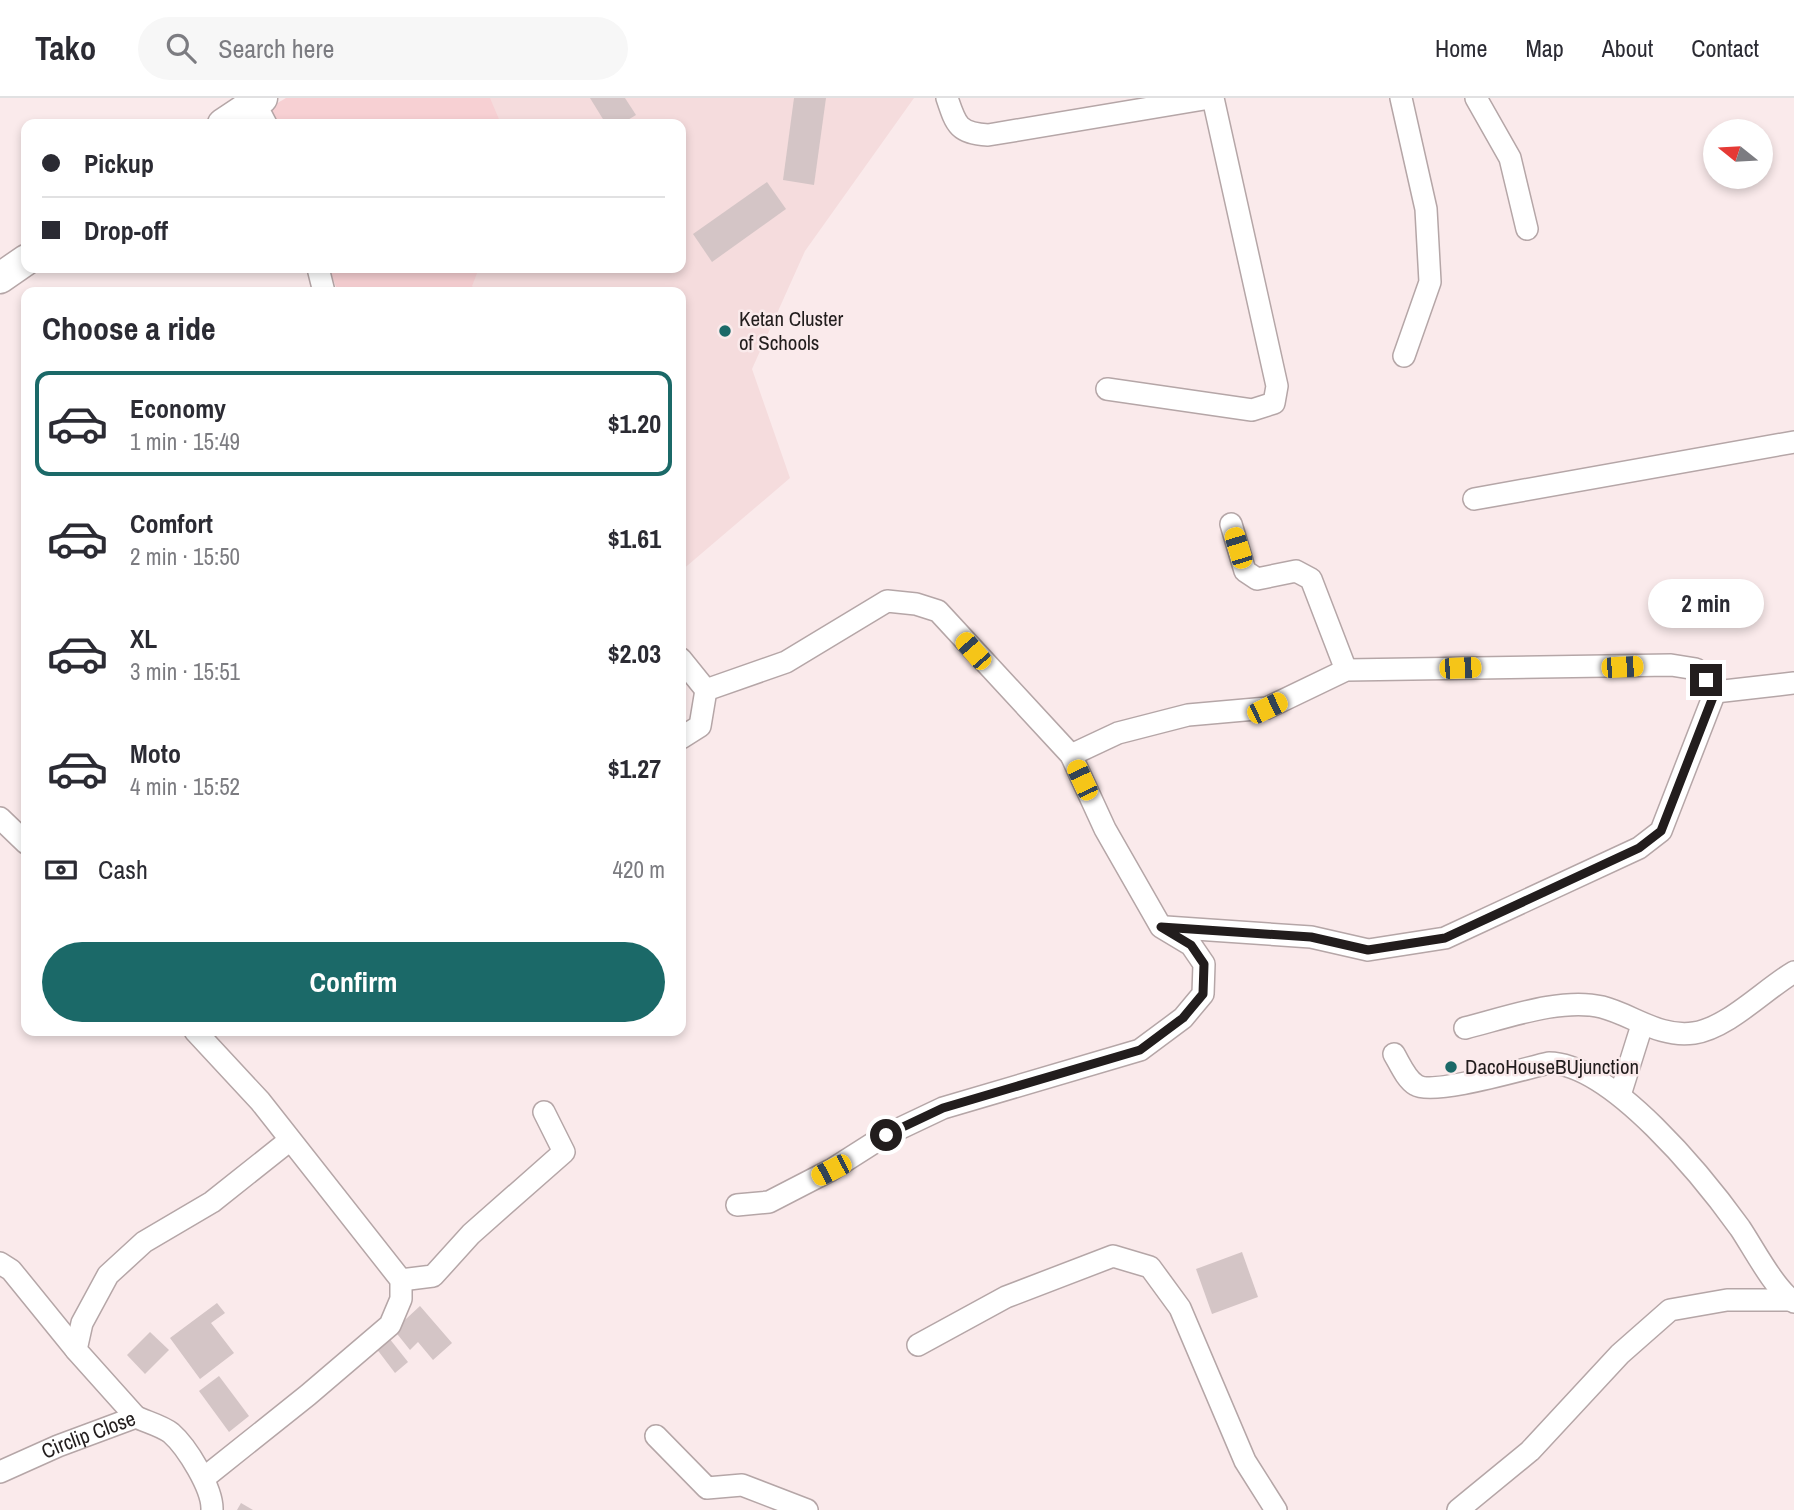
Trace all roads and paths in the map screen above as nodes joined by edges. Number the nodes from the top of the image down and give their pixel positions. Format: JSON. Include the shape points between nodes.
{"nodes":[{"id":1,"x":947,"y":98,"type":"edge"},
{"id":2,"x":1212,"y":98,"type":"edge"},
{"id":3,"x":1401,"y":98,"type":"edge"},
{"id":4,"x":1476,"y":98,"type":"edge"},
{"id":5,"x":261,"y":108,"type":"edge"},
{"id":6,"x":235,"y":119,"type":"edge"},
{"id":7,"x":1527,"y":229,"type":"dead end"},
{"id":8,"x":21,"y":263,"type":"edge"},
{"id":9,"x":0,"y":278,"type":"edge"},
{"id":10,"x":1404,"y":356,"type":"dead end"},
{"id":11,"x":1107,"y":389,"type":"dead end"},
{"id":12,"x":1794,"y":442,"type":"edge"},
{"id":13,"x":1474,"y":499,"type":"dead end"},
{"id":14,"x":1231,"y":524,"type":"dead end"},
{"id":15,"x":686,"y":665,"type":"edge"},
{"id":16,"x":1346,"y":670,"type":"junction"},
{"id":17,"x":1794,"y":683,"type":"edge"},
{"id":18,"x":706,"y":690,"type":"junction"},
{"id":19,"x":1715,"y":692,"type":"junction"},
{"id":20,"x":686,"y":735,"type":"edge"},
{"id":21,"x":1071,"y":755,"type":"junction"},
{"id":22,"x":0,"y":818,"type":"edge"},
{"id":23,"x":21,"y":838,"type":"edge"},
{"id":24,"x":1161,"y":927,"type":"junction"},
{"id":25,"x":1794,"y":972,"type":"edge"},
{"id":26,"x":1642,"y":1025,"type":"junction"},
{"id":27,"x":1465,"y":1028,"type":"dead end"},
{"id":28,"x":199,"y":1036,"type":"edge"},
{"id":29,"x":1394,"y":1054,"type":"dead end"},
{"id":30,"x":1620,"y":1095,"type":"junction"},
{"id":31,"x":544,"y":1112,"type":"dead end"},
{"id":32,"x":290,"y":1140,"type":"junction"},
{"id":33,"x":737,"y":1205,"type":"dead end"},
{"id":34,"x":0,"y":1263,"type":"edge"},
{"id":35,"x":401,"y":1280,"type":"junction"},
{"id":36,"x":1792,"y":1301,"type":"edge"},
{"id":37,"x":918,"y":1345,"type":"dead end"},
{"id":38,"x":76,"y":1350,"type":"junction"},
{"id":39,"x":136,"y":1417,"type":"junction"},
{"id":40,"x":656,"y":1436,"type":"dead end"},
{"id":41,"x":0,"y":1472,"type":"edge"},
{"id":42,"x":204,"y":1478,"type":"junction"},
{"id":43,"x":212,"y":1510,"type":"edge"},
{"id":44,"x":807,"y":1510,"type":"edge"},
{"id":45,"x":1276,"y":1510,"type":"edge"},
{"id":46,"x":1458,"y":1510,"type":"edge"}],
"edges":[{"from":1,"to":2,"type":"street","via":[[954,121],[965,132],[988,135]]},
{"from":2,"to":11,"type":"street","via":[[1277,386],[1274,403],[1252,410]]},
{"from":3,"to":10,"type":"street","via":[[1426,209],[1430,282]]},
{"from":4,"to":7,"type":"street","via":[[1510,158]]},
{"from":5,"to":6,"type":"street"},
{"from":8,"to":9,"type":"street"},
{"from":12,"to":13,"type":"street"},
{"from":14,"to":16,"type":"street","via":[[1245,571],[1257,579],[1296,571],[1311,579]]},
{"from":15,"to":18,"type":"street"},
{"from":16,"to":19,"type":"street","via":[[1671,665],[1696,669]]},
{"from":16,"to":21,"type":"street","via":[[1267,708],[1188,715],[1118,733]]},
{"from":17,"to":19,"type":"street"},
{"from":18,"to":20,"type":"street","via":[[700,726]]},
{"from":18,"to":21,"type":"street","via":[[786,662],[887,601],[916,604],[937,611]]},
{"from":19,"to":24,"type":"street","via":[[1661,831],[1639,848],[1445,938],[1368,950],[1311,937]]},
{"from":21,"to":24,"type":"street","via":[[1105,829]]},
{"from":22,"to":23,"type":"street"},
{"from":24,"to":33,"type":"street","via":[[1191,945],[1204,964],[1203,994],[1183,1018],[1140,1050],[943,1108],[769,1202]]},
{"from":25,"to":26,"type":"street","via":[[1695,1033]]},
{"from":26,"to":27,"type":"street","via":[[1601,1007],[1553,1006]]},
{"from":26,"to":30,"type":"street"},
{"from":28,"to":32,"type":"street"},
{"from":29,"to":30,"type":"street","via":[[1410,1079],[1424,1088],[1566,1063]]},
{"from":30,"to":36,"type":"street","via":[[1687,1162]]},
{"from":31,"to":35,"type":"street","via":[[564,1152],[471,1234],[433,1276]]},
{"from":32,"to":35,"type":"street"},
{"from":32,"to":38,"type":"street","via":[[212,1202],[144,1242],[108,1276],[82,1323]]},
{"from":34,"to":38,"type":"street"},
{"from":35,"to":42,"type":"street","via":[[401,1299],[390,1325]]},
{"from":36,"to":46,"type":"street","via":[[1727,1300],[1670,1310],[1619,1354],[1530,1451]]},
{"from":37,"to":45,"type":"street","via":[[1006,1297],[1113,1256],[1150,1267],[1180,1308],[1245,1461]]},
{"from":38,"to":39,"type":"street"},
{"from":39,"to":41,"type":"street","name":"Circlip Close"},
{"from":39,"to":42,"type":"street","name":"Circlip Close","via":[[171,1433]]},
{"from":40,"to":44,"type":"street","via":[[707,1488],[742,1485]]},
{"from":42,"to":43,"type":"street","name":"Circlip Close"}]}
